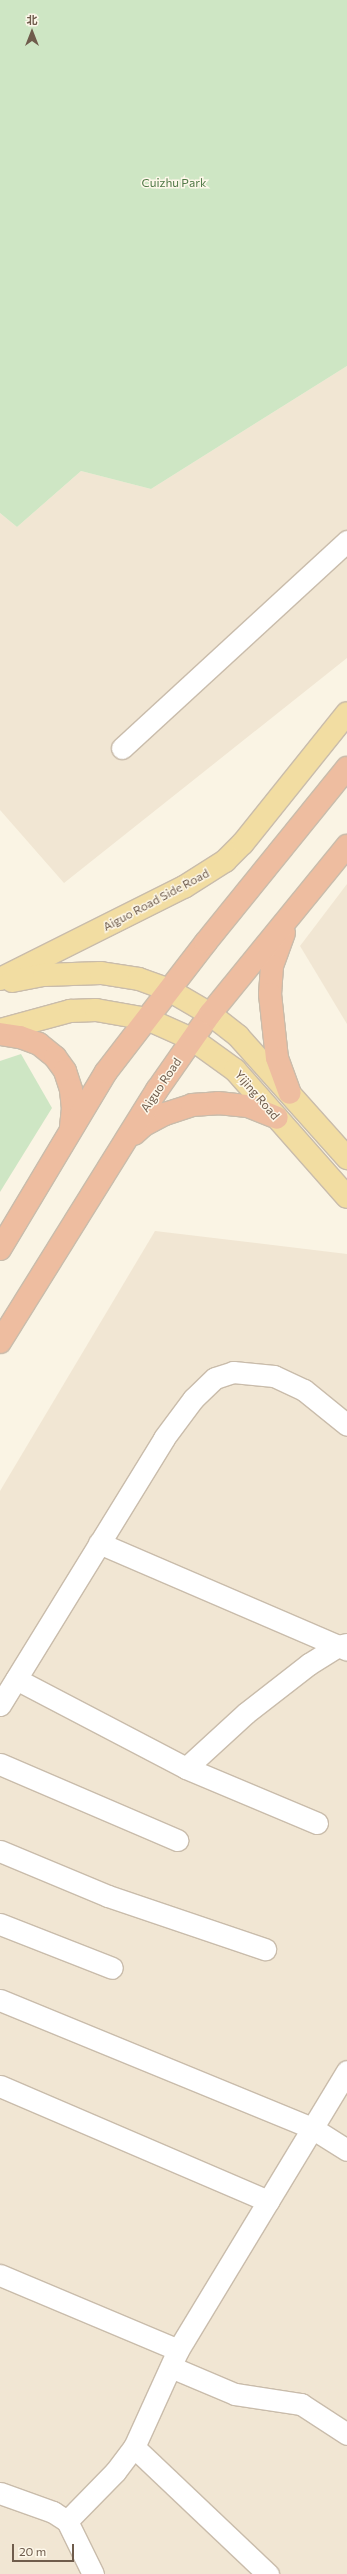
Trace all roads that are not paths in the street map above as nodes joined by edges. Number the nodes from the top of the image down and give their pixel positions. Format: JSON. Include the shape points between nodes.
{"nodes":[{"id":1,"x":347,"y":541,"type":"edge"},
{"id":2,"x":347,"y":713,"type":"edge"},
{"id":3,"x":122,"y":748,"type":"dead end"},
{"id":4,"x":347,"y":768,"type":"edge"},
{"id":5,"x":347,"y":846,"type":"edge"},
{"id":6,"x":293,"y":914,"type":"junction"},
{"id":7,"x":0,"y":979,"type":"edge"},
{"id":8,"x":0,"y":984,"type":"edge"},
{"id":9,"x":169,"y":990,"type":"junction"},
{"id":10,"x":210,"y":1014,"type":"junction"},
{"id":11,"x":147,"y":1019,"type":"junction"},
{"id":12,"x":0,"y":1030,"type":"edge"},
{"id":13,"x":0,"y":1034,"type":"edge"},
{"id":14,"x":192,"y":1039,"type":"junction"},
{"id":15,"x":290,"y":1093,"type":"junction"},
{"id":16,"x":278,"y":1118,"type":"junction"},
{"id":17,"x":71,"y":1131,"type":"junction"},
{"id":18,"x":123,"y":1145,"type":"junction"},
{"id":19,"x":347,"y":1158,"type":"edge"},
{"id":20,"x":347,"y":1197,"type":"edge"},
{"id":21,"x":0,"y":1250,"type":"edge"},
{"id":22,"x":0,"y":1342,"type":"edge"},
{"id":23,"x":347,"y":1425,"type":"edge"},
{"id":24,"x":99,"y":1543,"type":"junction"},
{"id":25,"x":344,"y":1647,"type":"edge"},
{"id":26,"x":16,"y":1679,"type":"junction"},
{"id":27,"x":0,"y":1705,"type":"edge"},
{"id":28,"x":0,"y":1764,"type":"edge"},
{"id":29,"x":186,"y":1768,"type":"junction"},
{"id":30,"x":317,"y":1823,"type":"dead end"},
{"id":31,"x":177,"y":1840,"type":"dead end"},
{"id":32,"x":0,"y":1851,"type":"edge"},
{"id":33,"x":0,"y":1924,"type":"edge"},
{"id":34,"x":265,"y":1949,"type":"dead end"},
{"id":35,"x":112,"y":1968,"type":"dead end"},
{"id":36,"x":0,"y":2000,"type":"edge"},
{"id":37,"x":347,"y":2071,"type":"edge"},
{"id":38,"x":0,"y":2086,"type":"edge"},
{"id":39,"x":312,"y":2128,"type":"junction"},
{"id":40,"x":347,"y":2150,"type":"edge"},
{"id":41,"x":268,"y":2201,"type":"junction"},
{"id":42,"x":0,"y":2275,"type":"edge"},
{"id":43,"x":174,"y":2358,"type":"junction"},
{"id":44,"x":347,"y":2434,"type":"edge"},
{"id":45,"x":134,"y":2447,"type":"junction"},
{"id":46,"x":0,"y":2493,"type":"edge"},
{"id":47,"x":67,"y":2521,"type":"junction"},
{"id":48,"x":93,"y":2574,"type":"edge"},
{"id":49,"x":268,"y":2574,"type":"edge"}],
"edges":[{"from":1,"to":3,"type":"street"},
{"from":2,"to":7,"type":"main road","name":"Aiguo Road Side Road","via":[[243,843],[225,861],[184,887]]},
{"from":4,"to":9,"type":"highway"},
{"from":5,"to":6,"type":"highway","name":"Aiguo Road"},
{"from":6,"to":10,"type":"highway","name":"Aiguo Road"},
{"from":6,"to":15,"type":"highway","via":[[272,966],[270,994],[277,1058]]},
{"from":8,"to":9,"type":"main road","via":[[44,975],[101,973],[139,979]]},
{"from":9,"to":10,"type":"main road"},
{"from":9,"to":11,"type":"highway"},
{"from":10,"to":14,"type":"highway","name":"Aiguo Road"},
{"from":10,"to":15,"type":"main road","via":[[238,1036]]},
{"from":11,"to":12,"type":"main road","name":"Yijing Road","via":[[96,1010],[70,1011]]},
{"from":11,"to":14,"type":"main road","name":"Yijing Road"},
{"from":11,"to":17,"type":"highway","via":[[106,1072]]},
{"from":13,"to":17,"type":"highway","via":[[20,1037],[39,1044],[55,1057],[65,1071],[71,1090]]},
{"from":14,"to":16,"type":"main road","name":"Yijing Road","via":[[236,1070]]},
{"from":14,"to":18,"type":"highway","name":"Aiguo Road"},
{"from":15,"to":19,"type":"main road"},
{"from":16,"to":18,"type":"highway","via":[[248,1106],[218,1103],[192,1105],[165,1114],[144,1125]]},
{"from":16,"to":20,"type":"main road","name":"Yijing Road"},
{"from":17,"to":21,"type":"highway"},
{"from":18,"to":22,"type":"highway","name":"Aiguo Road"},
{"from":23,"to":24,"type":"street","via":[[304,1390],[274,1376],[233,1372],[215,1378],[193,1399],[164,1438]]},
{"from":24,"to":25,"type":"street"},
{"from":24,"to":26,"type":"street"},
{"from":25,"to":29,"type":"street","via":[[309,1664],[246,1713]]},
{"from":26,"to":27,"type":"street"},
{"from":26,"to":29,"type":"street"},
{"from":28,"to":31,"type":"street"},
{"from":29,"to":30,"type":"street"},
{"from":32,"to":34,"type":"street","via":[[108,1896]]},
{"from":33,"to":35,"type":"street"},
{"from":36,"to":39,"type":"street"},
{"from":37,"to":39,"type":"street"},
{"from":38,"to":41,"type":"street"},
{"from":39,"to":40,"type":"street"},
{"from":39,"to":41,"type":"street"},
{"from":41,"to":43,"type":"street"},
{"from":42,"to":43,"type":"street"},
{"from":43,"to":44,"type":"street","via":[[234,2394],[301,2404]]},
{"from":43,"to":45,"type":"street"},
{"from":45,"to":47,"type":"street","via":[[115,2472]]},
{"from":45,"to":49,"type":"street"},
{"from":46,"to":47,"type":"street","via":[[53,2512]]},
{"from":47,"to":48,"type":"street"}]}
